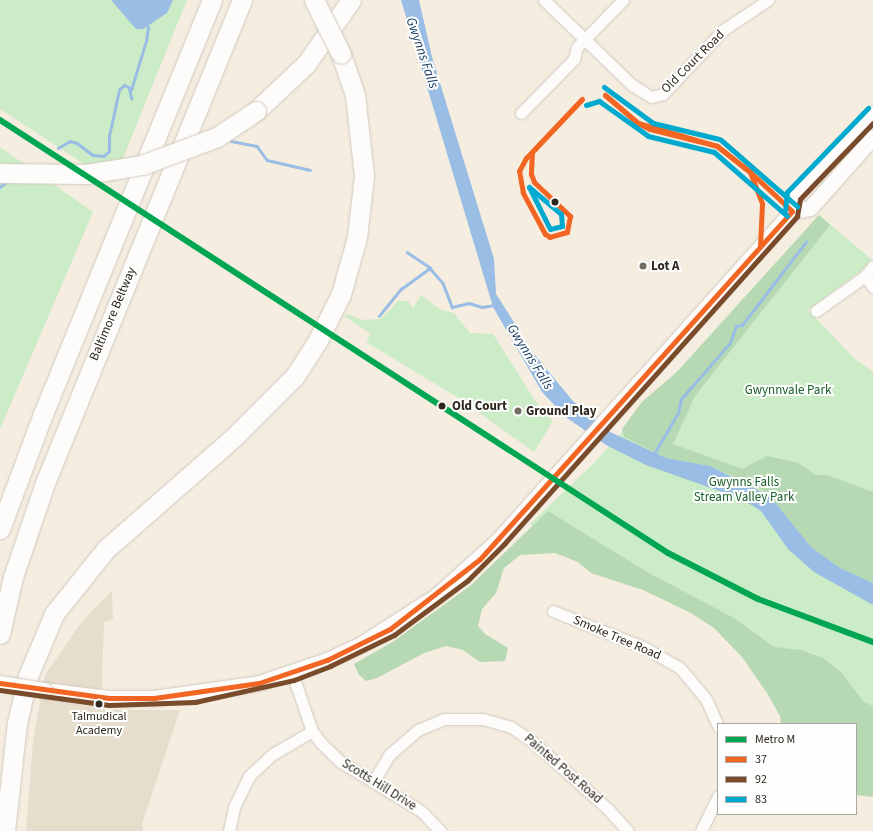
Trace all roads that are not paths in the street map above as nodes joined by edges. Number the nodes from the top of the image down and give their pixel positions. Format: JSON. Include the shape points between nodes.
{"nodes":[{"id":1,"x":212,"y":0,"type":"edge"},
{"id":2,"x":242,"y":0,"type":"edge"},
{"id":3,"x":314,"y":0,"type":"edge"},
{"id":4,"x":351,"y":0,"type":"edge"},
{"id":5,"x":544,"y":0,"type":"edge"},
{"id":6,"x":623,"y":0,"type":"edge"},
{"id":7,"x":768,"y":0,"type":"edge"},
{"id":8,"x":584,"y":40,"type":"junction"},
{"id":9,"x":521,"y":113,"type":"dead end"},
{"id":10,"x":873,"y":113,"type":"edge"},
{"id":11,"x":873,"y":137,"type":"edge"},
{"id":12,"x":0,"y":172,"type":"edge"},
{"id":13,"x":792,"y":211,"type":"junction"},
{"id":14,"x":873,"y":266,"type":"edge"},
{"id":15,"x":865,"y":276,"type":"junction"},
{"id":16,"x":873,"y":287,"type":"edge"},
{"id":17,"x":816,"y":311,"type":"dead end"},
{"id":18,"x":0,"y":529,"type":"edge"},
{"id":19,"x":554,"y":611,"type":"dead end"},
{"id":20,"x":0,"y":634,"type":"edge"},
{"id":21,"x":292,"y":673,"type":"junction"},
{"id":22,"x":0,"y":683,"type":"edge"},
{"id":23,"x":717,"y":724,"type":"edge"},
{"id":24,"x":312,"y":731,"type":"junction"},
{"id":25,"x":373,"y":782,"type":"junction"},
{"id":26,"x":717,"y":798,"type":"edge"},
{"id":27,"x":5,"y":831,"type":"edge"},
{"id":28,"x":229,"y":831,"type":"edge"},
{"id":29,"x":440,"y":831,"type":"edge"},
{"id":30,"x":628,"y":831,"type":"edge"},
{"id":31,"x":701,"y":831,"type":"edge"}],
"edges":[{"from":1,"to":18,"type":"highway","name":"Baltimore Beltway","via":[[43,414]]},
{"from":2,"to":20,"type":"highway","name":"Baltimore Beltway","via":[[45,483],[13,577]]},
{"from":3,"to":27,"type":"highway","bridge":true,"via":[[341,54],[355,95],[364,176],[357,237],[341,294],[318,340],[295,376],[236,435],[106,549],[79,579],[54,614],[28,676],[17,723]]},
{"from":4,"to":12,"type":"highway","bridge":true,"via":[[306,64],[256,111],[217,137],[142,166],[86,174]]},
{"from":5,"to":8,"type":"street"},
{"from":6,"to":8,"type":"street"},
{"from":7,"to":8,"type":"street","name":"Old Court Road","via":[[723,30],[657,97],[646,95],[632,85]]},
{"from":8,"to":9,"type":"street","via":[[577,48],[574,60]]},
{"from":10,"to":13,"type":"main road","via":[[793,196]]},
{"from":11,"to":13,"type":"main road","via":[[810,208]]},
{"from":13,"to":21,"type":"main road","via":[[480,559],[436,596],[367,641]]},
{"from":14,"to":15,"type":"street"},
{"from":15,"to":16,"type":"street"},
{"from":15,"to":17,"type":"street"},
{"from":19,"to":23,"type":"street","name":"Smoke Tree Road","via":[[645,648],[680,668],[706,699]]},
{"from":21,"to":22,"type":"main road","bridge":true,"via":[[232,689],[154,698],[109,698]]},
{"from":21,"to":24,"type":"street","name":"Scotts Hill Drive"},
{"from":24,"to":25,"type":"street","name":"Scotts Hill Drive","via":[[341,762]]},
{"from":24,"to":28,"type":"street","via":[[273,754],[248,776],[236,802]]},
{"from":25,"to":29,"type":"street","name":"Scotts Hill Drive","via":[[421,811]]},
{"from":25,"to":30,"type":"street","name":"Painted Post Road","via":[[389,755],[418,730],[444,719],[483,719],[511,727],[532,741],[607,808]]},
{"from":26,"to":31,"type":"street"}]}
